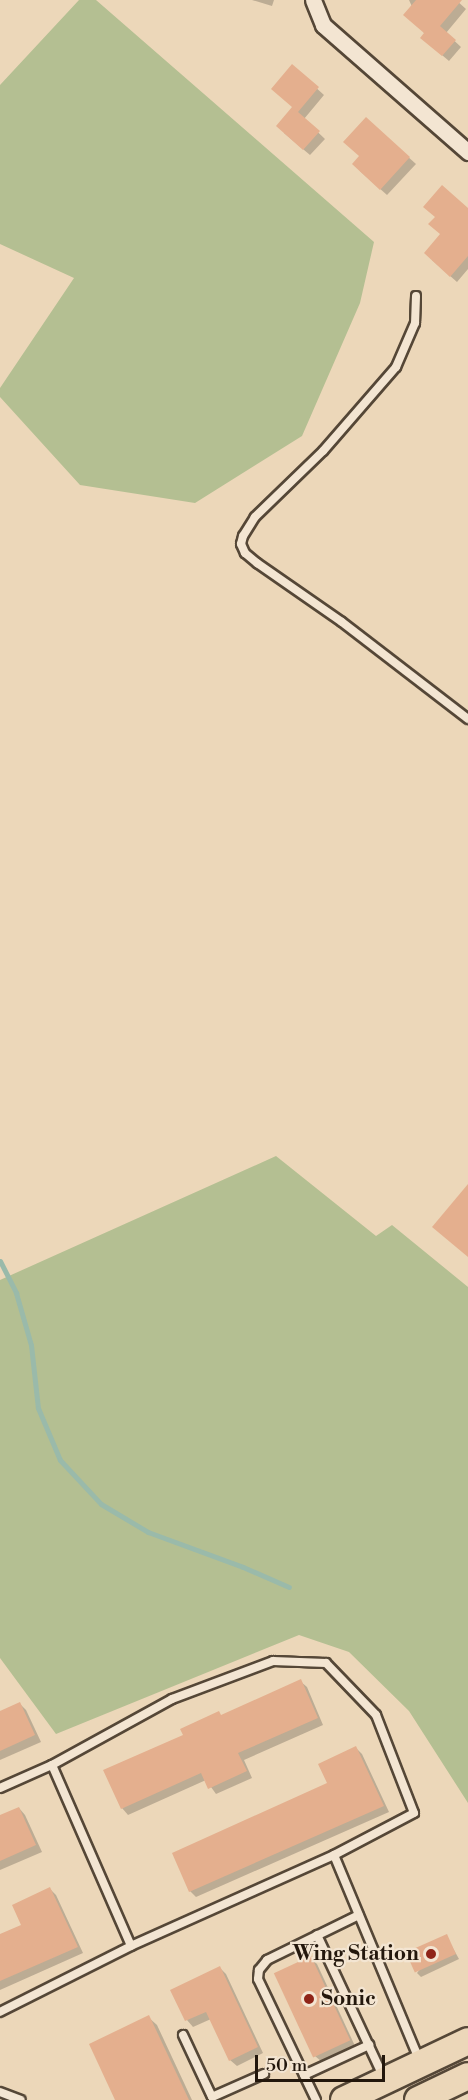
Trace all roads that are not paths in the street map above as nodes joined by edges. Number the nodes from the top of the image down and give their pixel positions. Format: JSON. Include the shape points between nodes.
{"nodes":[{"id":1,"x":313,"y":0,"type":"edge"},
{"id":2,"x":468,"y":152,"type":"edge"},
{"id":3,"x":416,"y":297,"type":"dead end"},
{"id":4,"x":468,"y":719,"type":"edge"},
{"id":5,"x":52,"y":1766,"type":"junction"},
{"id":6,"x":0,"y":1788,"type":"edge"},
{"id":7,"x":334,"y":1855,"type":"junction"},
{"id":8,"x":359,"y":1915,"type":"junction"},
{"id":9,"x":317,"y":1935,"type":"junction"},
{"id":10,"x":131,"y":1946,"type":"junction"},
{"id":11,"x":0,"y":2012,"type":"edge"},
{"id":12,"x":183,"y":2035,"type":"dead end"},
{"id":13,"x":468,"y":2042,"type":"edge"},
{"id":14,"x":369,"y":2045,"type":"junction"},
{"id":15,"x":421,"y":2064,"type":"junction"},
{"id":16,"x":264,"y":2074,"type":"dead end"},
{"id":17,"x":304,"y":2075,"type":"junction"},
{"id":18,"x":468,"y":2076,"type":"edge"},
{"id":19,"x":385,"y":2080,"type":"junction"},
{"id":20,"x":0,"y":2092,"type":"edge"},
{"id":21,"x":213,"y":2098,"type":"edge"},
{"id":22,"x":21,"y":2100,"type":"edge"},
{"id":23,"x":316,"y":2100,"type":"edge"},
{"id":24,"x":344,"y":2100,"type":"edge"},
{"id":25,"x":418,"y":2100,"type":"edge"}],
"edges":[{"from":1,"to":2,"type":"street","via":[[323,26]]},
{"from":3,"to":4,"type":"lane","via":[[416,322],[396,366],[323,451],[255,517],[241,544],[245,554],[342,622]]},
{"from":5,"to":6,"type":"lane"},
{"from":5,"to":7,"type":"lane","via":[[172,1699],[261,1665],[273,1661],[326,1663],[376,1714],[414,1813]]},
{"from":5,"to":10,"type":"lane"},
{"from":7,"to":8,"type":"lane"},
{"from":7,"to":10,"type":"lane"},
{"from":8,"to":9,"type":"lane"},
{"from":8,"to":15,"type":"lane"},
{"from":9,"to":14,"type":"lane"},
{"from":9,"to":17,"type":"lane","via":[[267,1960],[258,1979]]},
{"from":10,"to":11,"type":"lane"},
{"from":12,"to":21,"type":"lane"},
{"from":13,"to":15,"type":"main road"},
{"from":14,"to":17,"type":"lane"},
{"from":14,"to":19,"type":"lane"},
{"from":15,"to":19,"type":"main road"},
{"from":16,"to":21,"type":"lane"},
{"from":17,"to":23,"type":"lane"},
{"from":18,"to":25,"type":"main road"},
{"from":19,"to":24,"type":"main road"},
{"from":20,"to":22,"type":"lane"}]}
